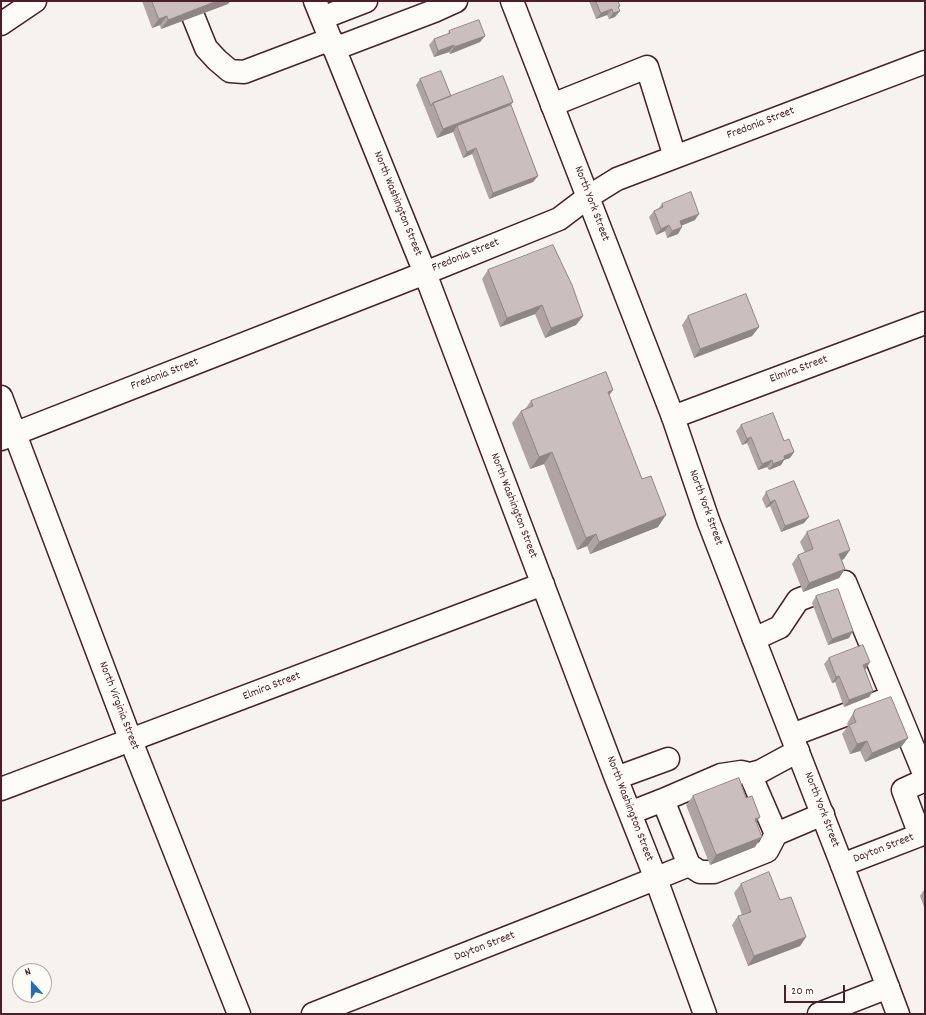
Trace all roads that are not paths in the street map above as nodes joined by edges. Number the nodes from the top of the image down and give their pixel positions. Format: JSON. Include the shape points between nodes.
{"nodes":[{"id":1,"x":35,"y":1,"type":"edge"},
{"id":2,"x":187,"y":1,"type":"edge"},
{"id":3,"x":366,"y":1,"type":"edge"},
{"id":4,"x":453,"y":1,"type":"edge"},
{"id":5,"x":512,"y":1,"type":"edge"},
{"id":6,"x":319,"y":9,"type":"edge"},
{"id":7,"x":1,"y":24,"type":"edge"},
{"id":8,"x":333,"y":44,"type":"junction"},
{"id":9,"x":925,"y":62,"type":"edge"},
{"id":10,"x":552,"y":105,"type":"junction"},
{"id":11,"x":675,"y":157,"type":"junction"},
{"id":12,"x":588,"y":197,"type":"junction"},
{"id":13,"x":425,"y":273,"type":"junction"},
{"id":14,"x":925,"y":323,"type":"edge"},
{"id":15,"x":1,"y":397,"type":"edge"},
{"id":16,"x":673,"y":416,"type":"junction"},
{"id":17,"x":8,"y":436,"type":"edge"},
{"id":18,"x":543,"y":584,"type":"junction"},
{"id":19,"x":754,"y":639,"type":"junction"},
{"id":20,"x":892,"y":697,"type":"junction"},
{"id":21,"x":131,"y":741,"type":"junction"},
{"id":22,"x":795,"y":743,"type":"junction"},
{"id":23,"x":668,"y":759,"type":"dead end"},
{"id":24,"x":750,"y":774,"type":"junction"},
{"id":25,"x":925,"y":776,"type":"edge"},
{"id":26,"x":616,"y":778,"type":"junction"},
{"id":27,"x":925,"y":780,"type":"edge"},
{"id":28,"x":1,"y":790,"type":"edge"},
{"id":29,"x":663,"y":800,"type":"junction"},
{"id":30,"x":630,"y":813,"type":"junction"},
{"id":31,"x":822,"y":814,"type":"junction"},
{"id":32,"x":776,"y":834,"type":"junction"},
{"id":33,"x":923,"y":834,"type":"edge"},
{"id":34,"x":689,"y":865,"type":"junction"},
{"id":35,"x":842,"y":865,"type":"junction"},
{"id":36,"x":656,"y":878,"type":"junction"},
{"id":37,"x":888,"y":987,"type":"junction"},
{"id":38,"x":239,"y":1014,"type":"edge"},
{"id":39,"x":313,"y":1014,"type":"edge"},
{"id":40,"x":706,"y":1014,"type":"edge"},
{"id":41,"x":819,"y":1014,"type":"edge"},
{"id":42,"x":898,"y":1014,"type":"edge"}],
"edges":[{"from":1,"to":7,"type":"street"},
{"from":2,"to":8,"type":"street","via":[[206,48],[230,71],[244,72]]},
{"from":3,"to":6,"type":"street"},
{"from":4,"to":8,"type":"street","via":[[434,11]]},
{"from":5,"to":10,"type":"street","name":"North York Street"},
{"from":6,"to":8,"type":"street","name":"North Washington Street"},
{"from":8,"to":13,"type":"street","name":"North Washington Street"},
{"from":9,"to":11,"type":"street","name":"Fredonia Street"},
{"from":10,"to":11,"type":"street","via":[[647,67]]},
{"from":10,"to":12,"type":"street","name":"North York Street"},
{"from":11,"to":12,"type":"street","name":"Fredonia Street","via":[[616,178]]},
{"from":12,"to":13,"type":"street","name":"Fredonia Street","via":[[559,219]]},
{"from":12,"to":16,"type":"street","name":"North York Street"},
{"from":13,"to":17,"type":"street","name":"Fredonia Street"},
{"from":13,"to":18,"type":"street","name":"North Washington Street"},
{"from":14,"to":16,"type":"street","name":"Elmira Street"},
{"from":15,"to":17,"type":"street","name":"North Virginia Street"},
{"from":16,"to":19,"type":"street","name":"North York Street","via":[[708,520]]},
{"from":17,"to":21,"type":"street","name":"North Virginia Street"},
{"from":18,"to":21,"type":"street","name":"Elmira Street"},
{"from":18,"to":26,"type":"street","name":"North Washington Street"},
{"from":19,"to":20,"type":"street","via":[[780,627],[798,600],[845,582]]},
{"from":19,"to":22,"type":"street","name":"North York Street"},
{"from":20,"to":22,"type":"street"},
{"from":20,"to":25,"type":"street"},
{"from":21,"to":28,"type":"street","name":"Elmira Street"},
{"from":21,"to":38,"type":"street","name":"North Virginia Street"},
{"from":22,"to":24,"type":"street","via":[[761,771]]},
{"from":22,"to":31,"type":"street","name":"North York Street"},
{"from":23,"to":26,"type":"street"},
{"from":24,"to":29,"type":"street","via":[[741,772],[721,775]]},
{"from":24,"to":32,"type":"street"},
{"from":26,"to":30,"type":"street","name":"North Washington Street"},
{"from":27,"to":33,"type":"street","via":[[903,790]]},
{"from":29,"to":30,"type":"street"},
{"from":29,"to":34,"type":"street"},
{"from":30,"to":36,"type":"street","name":"North Washington Street"},
{"from":31,"to":32,"type":"street"},
{"from":31,"to":35,"type":"street","name":"North York Street"},
{"from":32,"to":34,"type":"street","via":[[767,851],[714,872],[700,872]]},
{"from":33,"to":35,"type":"street","name":"Dayton Street"},
{"from":34,"to":36,"type":"street","name":"Dayton Street"},
{"from":35,"to":37,"type":"street","name":"North York Street"},
{"from":36,"to":39,"type":"street","name":"Dayton Street"},
{"from":36,"to":40,"type":"street","name":"North Washington Street"},
{"from":37,"to":41,"type":"street"},
{"from":37,"to":42,"type":"street","name":"North York Street"}]}
